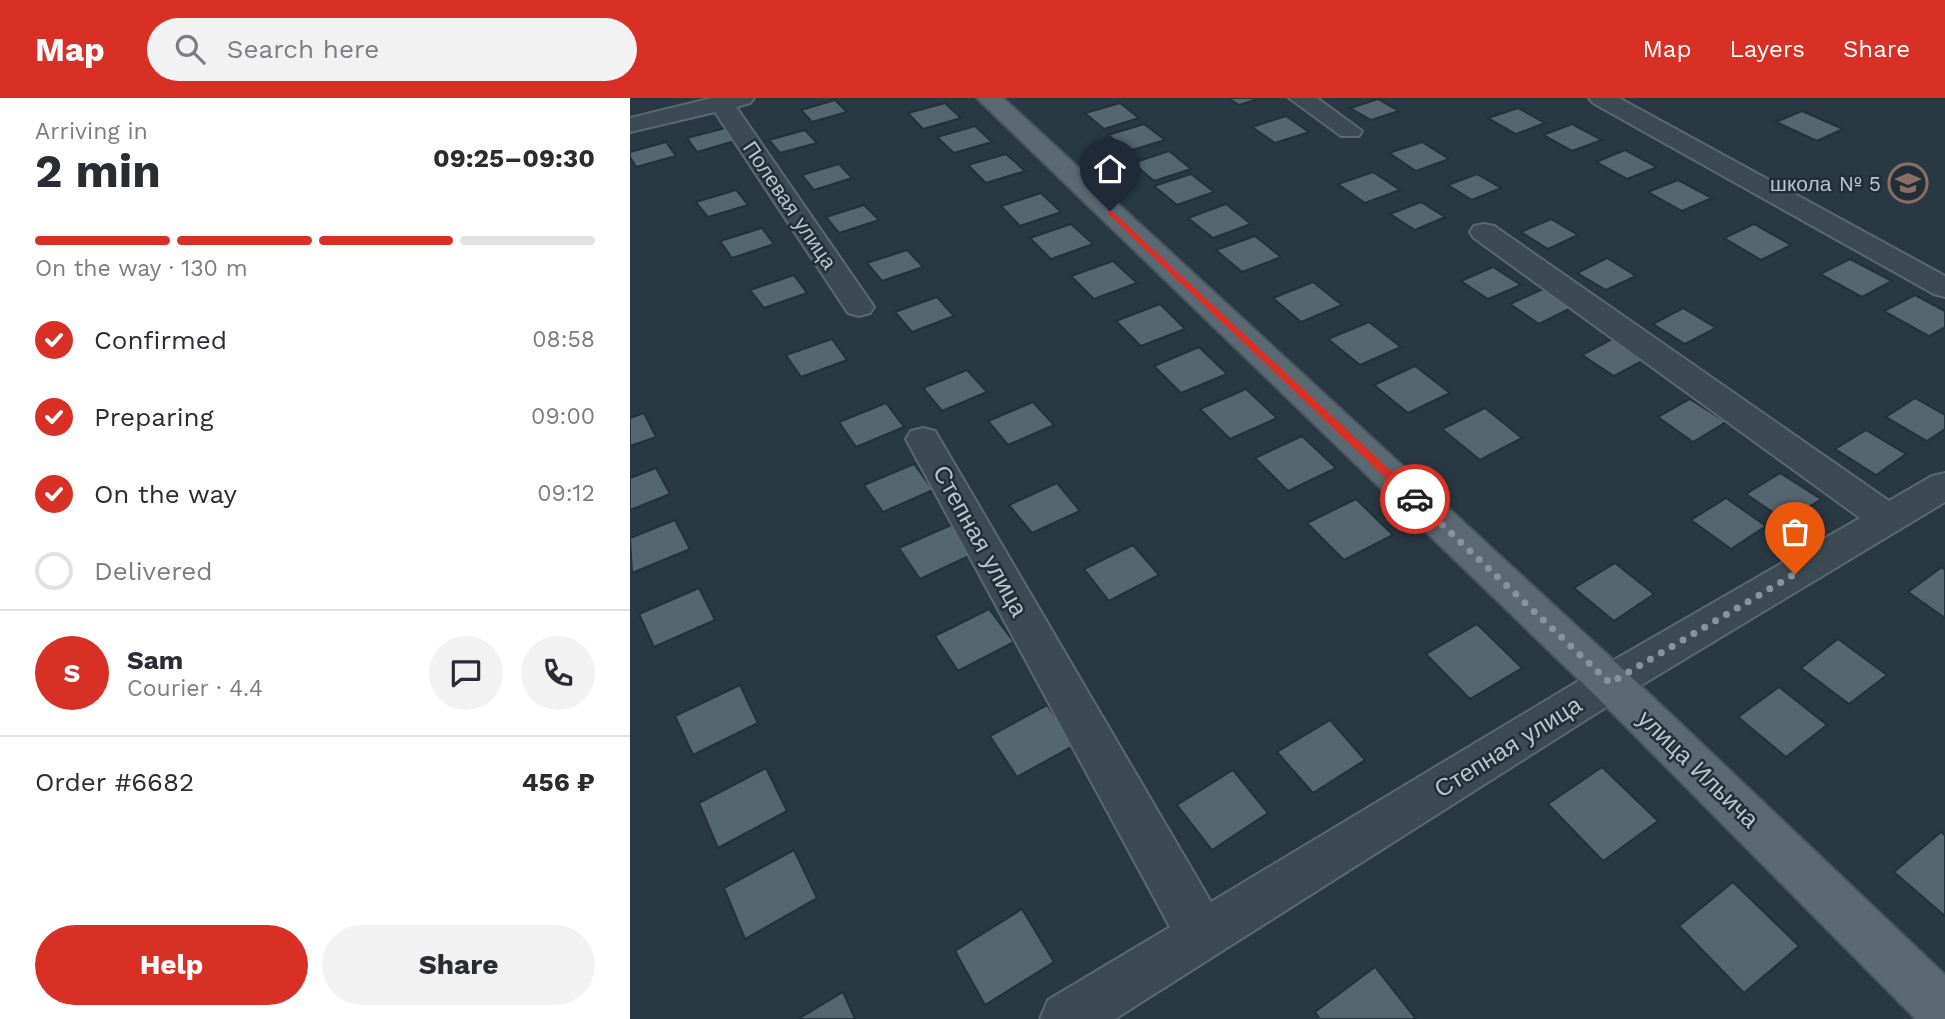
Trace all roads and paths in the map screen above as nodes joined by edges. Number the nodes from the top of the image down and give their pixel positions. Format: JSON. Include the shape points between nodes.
{"nodes":[{"id":1,"x":989,"y":98,"type":"edge"},
{"id":2,"x":1301,"y":98,"type":"edge"},
{"id":3,"x":1601,"y":98,"type":"edge"},
{"id":4,"x":732,"y":100,"type":"edge"},
{"id":5,"x":630,"y":125,"type":"edge"},
{"id":6,"x":1350,"y":131,"type":"dead end"},
{"id":7,"x":1484,"y":232,"type":"dead end"},
{"id":8,"x":1945,"y":288,"type":"edge"},
{"id":9,"x":859,"y":307,"type":"dead end"},
{"id":10,"x":923,"y":439,"type":"dead end"},
{"id":11,"x":1945,"y":485,"type":"edge"},
{"id":12,"x":1888,"y":519,"type":"junction"},
{"id":13,"x":1610,"y":683,"type":"junction"},
{"id":14,"x":1202,"y":935,"type":"junction"},
{"id":15,"x":1945,"y":1011,"type":"edge"},
{"id":16,"x":1067,"y":1019,"type":"edge"}],
"edges":[{"from":1,"to":13,"type":"main road","name":"улица Ильича"},
{"from":2,"to":6,"type":"street"},
{"from":3,"to":8,"type":"street"},
{"from":4,"to":5,"type":"street","name":"Полевая улица"},
{"from":4,"to":9,"type":"street","name":"Полевая улица"},
{"from":7,"to":12,"type":"street"},
{"from":10,"to":14,"type":"street","name":"Степная улица"},
{"from":11,"to":12,"type":"street","name":"Степная улица"},
{"from":12,"to":13,"type":"street","name":"Степная улица"},
{"from":13,"to":14,"type":"street","name":"Степная улица"},
{"from":13,"to":15,"type":"main road","name":"улица Ильича"},
{"from":14,"to":16,"type":"street","name":"Степная улица"}]}
